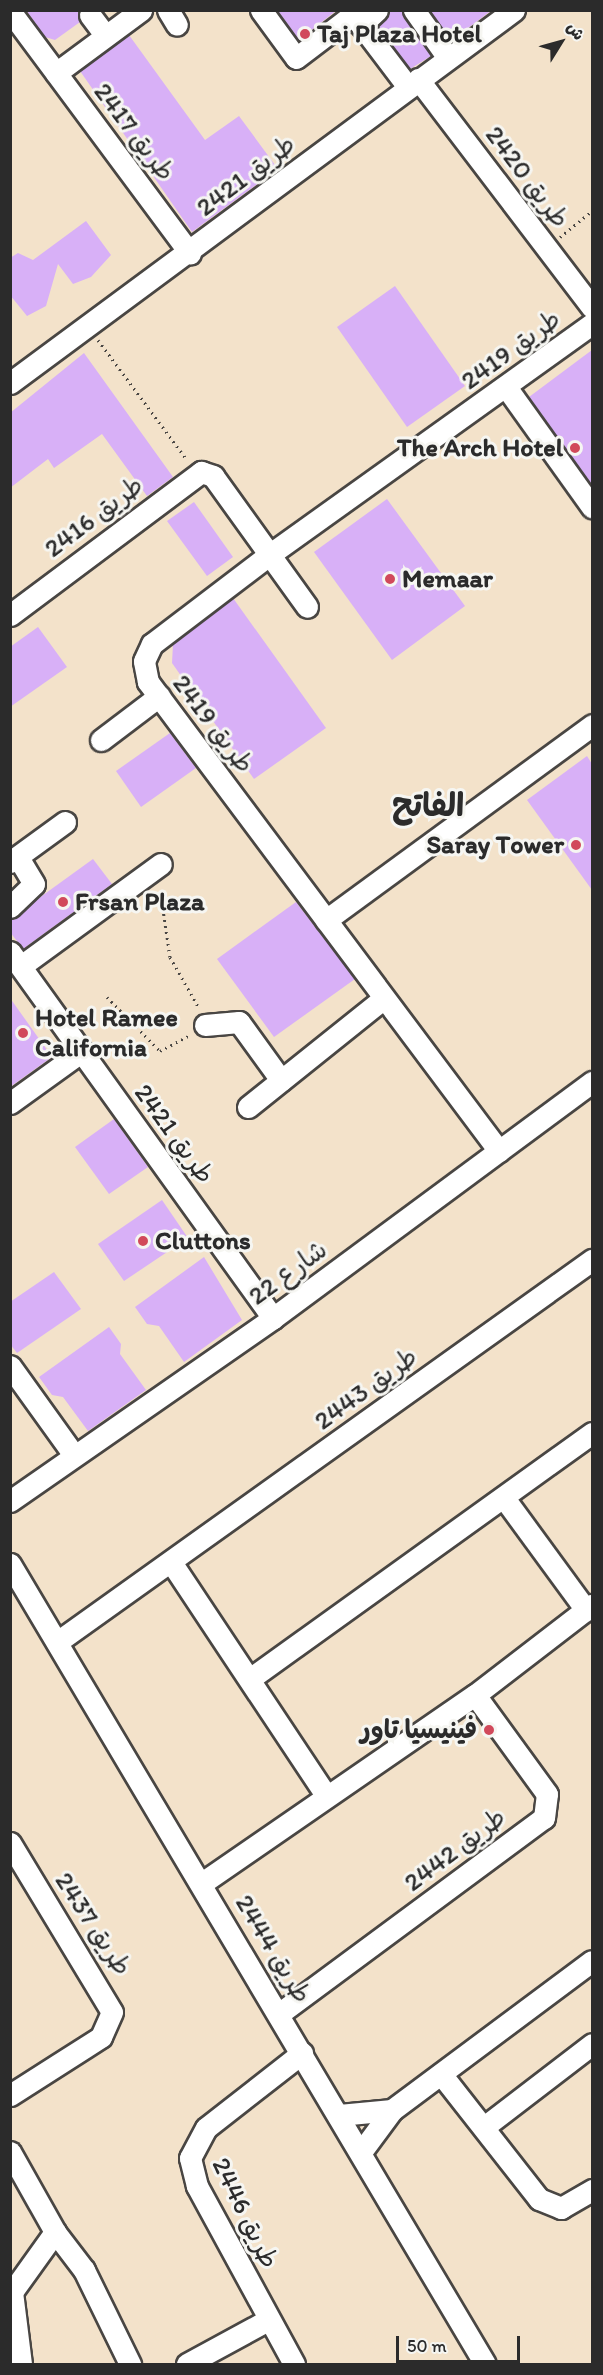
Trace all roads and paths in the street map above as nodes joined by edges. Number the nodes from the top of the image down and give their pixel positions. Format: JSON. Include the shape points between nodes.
{"nodes":[{"id":1,"x":141,"y":10,"type":"edge"},
{"id":2,"x":261,"y":10,"type":"edge"},
{"id":3,"x":359,"y":10,"type":"edge"},
{"id":4,"x":377,"y":10,"type":"edge"},
{"id":5,"x":414,"y":10,"type":"edge"},
{"id":6,"x":514,"y":10,"type":"edge"},
{"id":7,"x":10,"y":11,"type":"edge"},
{"id":8,"x":90,"y":15,"type":"dead end"},
{"id":9,"x":106,"y":36,"type":"junction"},
{"id":10,"x":448,"y":58,"type":"junction"},
{"id":11,"x":56,"y":73,"type":"junction"},
{"id":12,"x":413,"y":83,"type":"junction"},
{"id":13,"x":592,"y":211,"type":"edge"},
{"id":14,"x":547,"y":248,"type":"junction"},
{"id":15,"x":190,"y":253,"type":"junction"},
{"id":16,"x":592,"y":306,"type":"edge"},
{"id":17,"x":592,"y":324,"type":"edge"},
{"id":18,"x":88,"y":327,"type":"junction"},
{"id":19,"x":10,"y":383,"type":"edge"},
{"id":20,"x":506,"y":387,"type":"junction"},
{"id":21,"x":205,"y":475,"type":"junction"},
{"id":22,"x":592,"y":507,"type":"edge"},
{"id":23,"x":269,"y":555,"type":"junction"},
{"id":24,"x":307,"y":607,"type":"dead end"},
{"id":25,"x":10,"y":615,"type":"edge"},
{"id":26,"x":159,"y":696,"type":"junction"},
{"id":27,"x":592,"y":725,"type":"edge"},
{"id":28,"x":101,"y":740,"type":"dead end"},
{"id":29,"x":65,"y":822,"type":"dead end"},
{"id":30,"x":14,"y":860,"type":"edge"},
{"id":31,"x":161,"y":864,"type":"dead end"},
{"id":32,"x":161,"y":896,"type":"dead end"},
{"id":33,"x":10,"y":907,"type":"edge"},
{"id":34,"x":317,"y":912,"type":"junction"},
{"id":35,"x":16,"y":959,"type":"edge"},
{"id":36,"x":107,"y":997,"type":"dead end"},
{"id":37,"x":382,"y":999,"type":"junction"},
{"id":38,"x":206,"y":1025,"type":"junction"},
{"id":39,"x":82,"y":1051,"type":"junction"},
{"id":40,"x":281,"y":1080,"type":"junction"},
{"id":41,"x":592,"y":1082,"type":"edge"},
{"id":42,"x":10,"y":1103,"type":"edge"},
{"id":43,"x":248,"y":1107,"type":"dead end"},
{"id":44,"x":499,"y":1151,"type":"junction"},
{"id":45,"x":592,"y":1260,"type":"edge"},
{"id":46,"x":273,"y":1318,"type":"junction"},
{"id":47,"x":10,"y":1366,"type":"edge"},
{"id":48,"x":592,"y":1433,"type":"edge"},
{"id":49,"x":74,"y":1455,"type":"junction"},
{"id":50,"x":504,"y":1498,"type":"junction"},
{"id":51,"x":10,"y":1501,"type":"edge"},
{"id":52,"x":171,"y":1562,"type":"junction"},
{"id":53,"x":10,"y":1564,"type":"edge"},
{"id":54,"x":589,"y":1608,"type":"edge"},
{"id":55,"x":60,"y":1640,"type":"junction"},
{"id":56,"x":251,"y":1678,"type":"junction"},
{"id":57,"x":475,"y":1695,"type":"junction"},
{"id":58,"x":326,"y":1795,"type":"junction"},
{"id":59,"x":10,"y":1844,"type":"edge"},
{"id":60,"x":202,"y":1883,"type":"junction"},
{"id":61,"x":592,"y":1961,"type":"edge"},
{"id":62,"x":280,"y":2013,"type":"junction"},
{"id":63,"x":592,"y":2044,"type":"edge"},
{"id":64,"x":302,"y":2053,"type":"junction"},
{"id":65,"x":441,"y":2074,"type":"junction"},
{"id":66,"x":10,"y":2094,"type":"edge"},
{"id":67,"x":392,"y":2110,"type":"junction"},
{"id":68,"x":339,"y":2115,"type":"junction"},
{"id":69,"x":484,"y":2127,"type":"junction"},
{"id":70,"x":10,"y":2152,"type":"edge"},
{"id":71,"x":361,"y":2152,"type":"junction"},
{"id":72,"x":591,"y":2193,"type":"edge"},
{"id":73,"x":55,"y":2232,"type":"junction"},
{"id":74,"x":268,"y":2320,"type":"junction"},
{"id":75,"x":21,"y":2364,"type":"edge"},
{"id":76,"x":130,"y":2364,"type":"edge"},
{"id":77,"x":187,"y":2364,"type":"edge"},
{"id":78,"x":294,"y":2364,"type":"edge"},
{"id":79,"x":485,"y":2364,"type":"edge"}],
"edges":[{"from":1,"to":9,"type":"street","name":"طريق 2417"},
{"from":2,"to":3,"type":"street","via":[[296,58]]},
{"from":4,"to":12,"type":"street","name":"طريق 2420","via":[[361,25]]},
{"from":5,"to":10,"type":"street"},
{"from":6,"to":10,"type":"street","name":"طريق 2421"},
{"from":7,"to":11,"type":"street","name":"طريق 2417"},
{"from":8,"to":9,"type":"street"},
{"from":9,"to":11,"type":"street","name":"طريق 2417"},
{"from":10,"to":12,"type":"street","name":"طريق 2421"},
{"from":11,"to":15,"type":"street","name":"طريق 2417"},
{"from":12,"to":14,"type":"street","name":"طريق 2420"},
{"from":12,"to":15,"type":"street","name":"طريق 2421"},
{"from":13,"to":14,"type":"path"},
{"from":14,"to":16,"type":"street","name":"طريق 2420"},
{"from":15,"to":18,"type":"street","name":"طريق 2421"},
{"from":17,"to":20,"type":"street","name":"طريق 2419"},
{"from":18,"to":19,"type":"street","name":"طريق 2421"},
{"from":18,"to":21,"type":"path"},
{"from":20,"to":22,"type":"street"},
{"from":20,"to":23,"type":"street","name":"طريق 2419"},
{"from":21,"to":23,"type":"street"},
{"from":21,"to":25,"type":"street","name":"طريق 2416"},
{"from":23,"to":24,"type":"street"},
{"from":23,"to":26,"type":"street","name":"طريق 2419","via":[[152,644],[144,661]]},
{"from":26,"to":28,"type":"street"},
{"from":26,"to":34,"type":"street","name":"طريق 2419"},
{"from":27,"to":34,"type":"street"},
{"from":29,"to":30,"type":"street"},
{"from":30,"to":33,"type":"street","via":[[34,884]]},
{"from":31,"to":35,"type":"street"},
{"from":32,"to":38,"type":"path","via":[[170,957]]},
{"from":34,"to":37,"type":"street","name":"طريق 2419"},
{"from":35,"to":39,"type":"street","name":"طريق 2421"},
{"from":36,"to":38,"type":"path","via":[[160,1051]]},
{"from":37,"to":40,"type":"street"},
{"from":37,"to":44,"type":"street","name":"طريق 2419"},
{"from":38,"to":40,"type":"street","via":[[239,1022]]},
{"from":39,"to":42,"type":"street"},
{"from":39,"to":46,"type":"street","name":"طريق 2421","via":[[121,1118]]},
{"from":40,"to":43,"type":"street"},
{"from":41,"to":44,"type":"street","name":"شارع 22"},
{"from":44,"to":46,"type":"street","name":"شارع 22"},
{"from":45,"to":52,"type":"street","name":"طريق 2443"},
{"from":46,"to":49,"type":"street","name":"شارع 22"},
{"from":47,"to":49,"type":"street"},
{"from":48,"to":50,"type":"street"},
{"from":49,"to":51,"type":"street","name":"شارع 22"},
{"from":50,"to":54,"type":"street"},
{"from":50,"to":56,"type":"street"},
{"from":52,"to":55,"type":"street","name":"طريق 2443"},
{"from":52,"to":56,"type":"street"},
{"from":53,"to":55,"type":"street","name":"طريق 2444"},
{"from":54,"to":57,"type":"street"},
{"from":55,"to":60,"type":"street","name":"طريق 2444"},
{"from":56,"to":58,"type":"street"},
{"from":57,"to":58,"type":"street"},
{"from":57,"to":62,"type":"street","name":"طريق 2442","via":[[547,1794],[544,1818]]},
{"from":58,"to":60,"type":"street"},
{"from":59,"to":66,"type":"street","name":"طريق 2437","via":[[112,2012],[101,2037]]},
{"from":60,"to":62,"type":"street","name":"طريق 2444"},
{"from":61,"to":65,"type":"street"},
{"from":62,"to":64,"type":"street","name":"طريق 2444"},
{"from":63,"to":69,"type":"street"},
{"from":64,"to":68,"type":"street","name":"طريق 2444"},
{"from":64,"to":74,"type":"street","name":"طريق 2446","via":[[206,2128],[190,2158],[197,2186]]},
{"from":65,"to":67,"type":"street"},
{"from":65,"to":69,"type":"street"},
{"from":67,"to":68,"type":"street"},
{"from":67,"to":71,"type":"street"},
{"from":68,"to":71,"type":"street","name":"طريق 2444"},
{"from":69,"to":72,"type":"street","via":[[545,2204],[569,2206]]},
{"from":70,"to":73,"type":"street"},
{"from":71,"to":79,"type":"street","name":"طريق 2444"},
{"from":73,"to":75,"type":"street","via":[[12,2292]]},
{"from":73,"to":76,"type":"street","via":[[84,2270]]},
{"from":74,"to":77,"type":"street"},
{"from":74,"to":78,"type":"street","name":"طريق 2446"}]}
